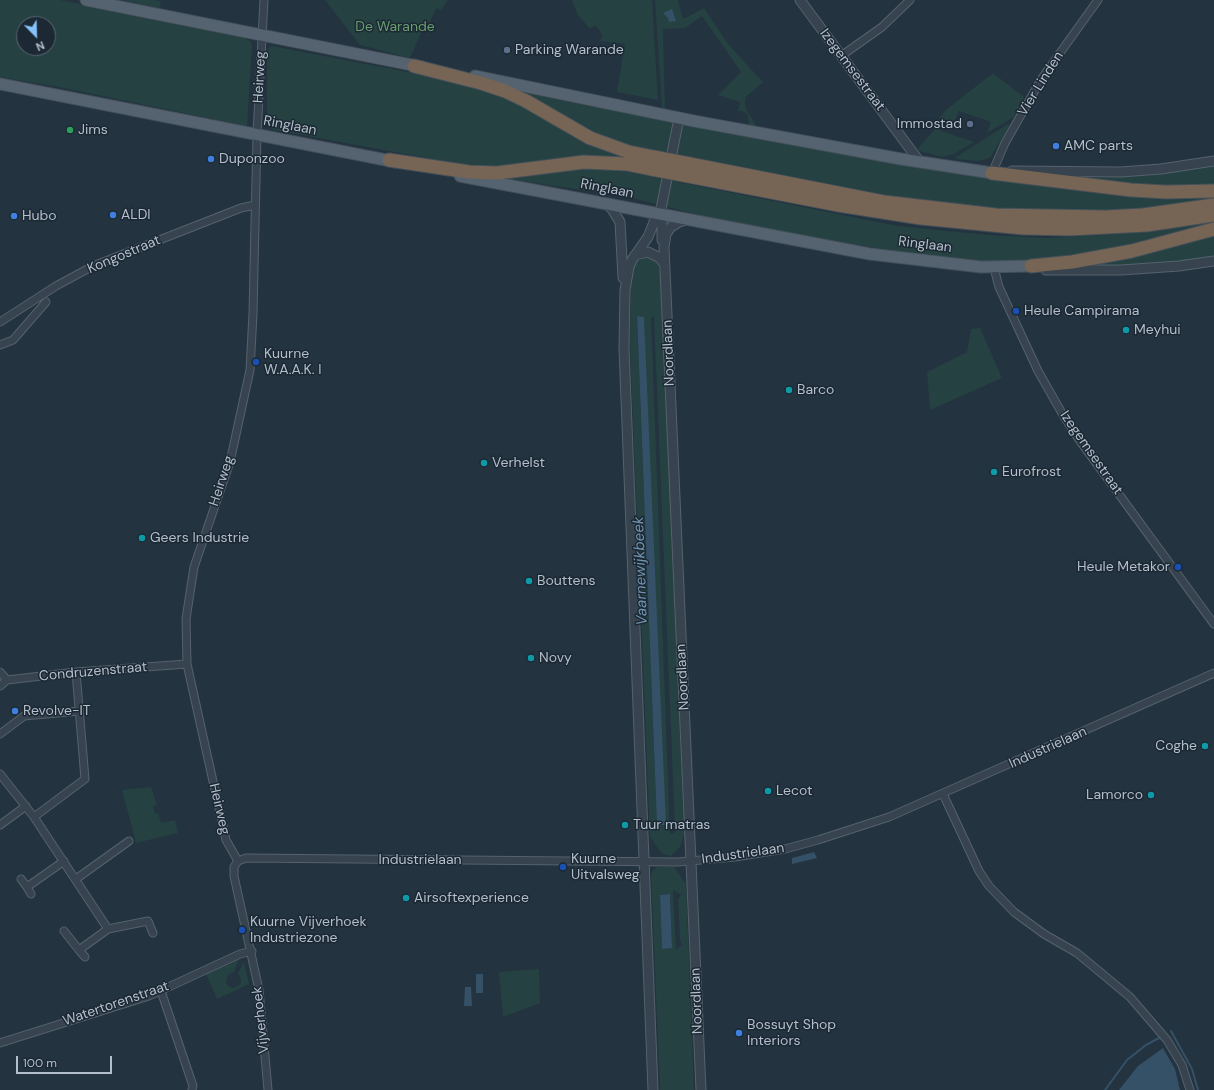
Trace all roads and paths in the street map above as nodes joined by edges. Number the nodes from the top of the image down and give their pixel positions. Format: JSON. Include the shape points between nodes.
{"nodes":[{"id":1,"x":86,"y":0,"type":"edge"},
{"id":2,"x":264,"y":0,"type":"edge"},
{"id":3,"x":800,"y":0,"type":"edge"},
{"id":4,"x":910,"y":0,"type":"edge"},
{"id":5,"x":1098,"y":0,"type":"edge"},
{"id":6,"x":262,"y":35,"type":"junction"},
{"id":7,"x":841,"y":56,"type":"junction"},
{"id":8,"x":414,"y":66,"type":"junction"},
{"id":9,"x":0,"y":84,"type":"edge"},
{"id":10,"x":679,"y":118,"type":"junction"},
{"id":11,"x":257,"y":134,"type":"junction"},
{"id":12,"x":905,"y":140,"type":"junction"},
{"id":13,"x":901,"y":159,"type":"junction"},
{"id":14,"x":389,"y":160,"type":"junction"},
{"id":15,"x":919,"y":161,"type":"junction"},
{"id":16,"x":1214,"y":161,"type":"edge"},
{"id":17,"x":652,"y":163,"type":"junction"},
{"id":18,"x":689,"y":170,"type":"junction"},
{"id":19,"x":992,"y":173,"type":"junction"},
{"id":20,"x":1214,"y":191,"type":"edge"},
{"id":21,"x":605,"y":203,"type":"junction"},
{"id":22,"x":255,"y":205,"type":"junction"},
{"id":23,"x":1214,"y":205,"type":"edge"},
{"id":24,"x":660,"y":214,"type":"junction"},
{"id":25,"x":1214,"y":215,"type":"edge"},
{"id":26,"x":686,"y":220,"type":"junction"},
{"id":27,"x":1214,"y":229,"type":"edge"},
{"id":28,"x":664,"y":247,"type":"junction"},
{"id":29,"x":635,"y":256,"type":"junction"},
{"id":30,"x":1214,"y":261,"type":"edge"},
{"id":31,"x":664,"y":264,"type":"junction"},
{"id":32,"x":1031,"y":266,"type":"junction"},
{"id":33,"x":994,"y":268,"type":"junction"},
{"id":34,"x":625,"y":290,"type":"junction"},
{"id":35,"x":46,"y":302,"type":"dead end"},
{"id":36,"x":0,"y":322,"type":"edge"},
{"id":37,"x":0,"y":345,"type":"edge"},
{"id":38,"x":1214,"y":624,"type":"edge"},
{"id":39,"x":187,"y":664,"type":"junction"},
{"id":40,"x":0,"y":672,"type":"edge"},
{"id":41,"x":76,"y":672,"type":"junction"},
{"id":42,"x":1214,"y":673,"type":"edge"},
{"id":43,"x":7,"y":680,"type":"junction"},
{"id":44,"x":0,"y":686,"type":"edge"},
{"id":45,"x":80,"y":711,"type":"junction"},
{"id":46,"x":0,"y":734,"type":"edge"},
{"id":47,"x":0,"y":774,"type":"edge"},
{"id":48,"x":943,"y":794,"type":"junction"},
{"id":49,"x":26,"y":806,"type":"junction"},
{"id":50,"x":34,"y":817,"type":"junction"},
{"id":51,"x":0,"y":825,"type":"edge"},
{"id":52,"x":129,"y":841,"type":"dead end"},
{"id":53,"x":238,"y":861,"type":"junction"},
{"id":54,"x":691,"y":861,"type":"junction"},
{"id":55,"x":64,"y":862,"type":"junction"},
{"id":56,"x":644,"y":862,"type":"junction"},
{"id":57,"x":21,"y":879,"type":"dead end"},
{"id":58,"x":76,"y":879,"type":"junction"},
{"id":59,"x":108,"y":929,"type":"junction"},
{"id":60,"x":64,"y":931,"type":"dead end"},
{"id":61,"x":153,"y":933,"type":"dead end"},
{"id":62,"x":79,"y":950,"type":"junction"},
{"id":63,"x":252,"y":951,"type":"junction"},
{"id":64,"x":85,"y":957,"type":"dead end"},
{"id":65,"x":161,"y":991,"type":"junction"},
{"id":66,"x":0,"y":1043,"type":"edge"},
{"id":67,"x":192,"y":1090,"type":"edge"},
{"id":68,"x":268,"y":1090,"type":"edge"},
{"id":69,"x":653,"y":1090,"type":"edge"},
{"id":70,"x":701,"y":1090,"type":"edge"},
{"id":71,"x":1190,"y":1090,"type":"edge"}],
"edges":[{"from":1,"to":6,"type":"main road"},
{"from":2,"to":6,"type":"street","name":"Heirweg"},
{"from":3,"to":7,"type":"street","name":"Izegemsestraat"},
{"from":4,"to":7,"type":"street","via":[[882,27]]},
{"from":5,"to":19,"type":"street","name":"Vier Linden","via":[[1042,78],[1005,143]]},
{"from":6,"to":8,"type":"main road"},
{"from":6,"to":11,"type":"street","name":"Heirweg"},
{"from":7,"to":12,"type":"street","name":"Izegemsestraat"},
{"from":8,"to":10,"type":"main road"},
{"from":8,"to":17,"type":"highway","via":[[505,91],[590,138]]},
{"from":9,"to":11,"type":"main road","name":"Ringlaan"},
{"from":10,"to":13,"type":"main road"},
{"from":10,"to":24,"type":"street","name":"Noordlaan"},
{"from":11,"to":14,"type":"main road","name":"Ringlaan"},
{"from":11,"to":22,"type":"street","name":"Heirweg"},
{"from":12,"to":13,"type":"street"},
{"from":12,"to":15,"type":"street","name":"Izegemsestraat"},
{"from":13,"to":15,"type":"main road"},
{"from":14,"to":17,"type":"highway","via":[[469,172],[497,173],[584,162]]},
{"from":14,"to":21,"type":"main road","name":"Ringlaan"},
{"from":15,"to":19,"type":"main road"},
{"from":16,"to":19,"type":"street","via":[[1121,172],[1019,170]]},
{"from":17,"to":18,"type":"highway","bridge":true},
{"from":18,"to":23,"type":"highway","via":[[876,200],[996,215],[1105,217],[1143,215]]},
{"from":18,"to":25,"type":"highway","via":[[854,208],[921,218],[1022,228],[1115,227]]},
{"from":19,"to":20,"type":"highway","via":[[1123,190]]},
{"from":21,"to":24,"type":"main road","name":"Ringlaan"},
{"from":21,"to":34,"type":"street","name":"Noordlaan","via":[[620,222]]},
{"from":22,"to":36,"type":"street","name":"Kongostraat","via":[[241,208],[94,266],[56,286]]},
{"from":22,"to":39,"type":"street","name":"Heirweg","via":[[250,370],[230,462],[194,567],[186,619]]},
{"from":24,"to":26,"type":"main road","name":"Ringlaan"},
{"from":24,"to":28,"type":"street","name":"Noordlaan"},
{"from":24,"to":29,"type":"street","name":"Noordlaan"},
{"from":26,"to":28,"type":"street","name":"Noordlaan","via":[[671,227],[666,234]]},
{"from":26,"to":33,"type":"main road","name":"Ringlaan","via":[[870,254]]},
{"from":27,"to":32,"type":"highway","via":[[1132,250],[1072,262]]},
{"from":28,"to":31,"type":"street","name":"Noordlaan"},
{"from":29,"to":31,"type":"street","via":[[648,252],[660,258]]},
{"from":29,"to":34,"type":"street","name":"Noordlaan","via":[[629,267]]},
{"from":30,"to":32,"type":"street","name":"Ringlaan","via":[[1122,270],[1044,270]]},
{"from":31,"to":54,"type":"street","name":"Noordlaan"},
{"from":32,"to":33,"type":"main road","name":"Ringlaan"},
{"from":33,"to":38,"type":"street","name":"Izegemsestraat","via":[[999,286],[1038,371],[1063,415]]},
{"from":34,"to":56,"type":"street","name":"Noordlaan","via":[[624,348]]},
{"from":35,"to":37,"type":"street","via":[[13,340]]},
{"from":39,"to":41,"type":"street","name":"Condruzenstraat"},
{"from":39,"to":53,"type":"street","name":"Heirweg","via":[[226,840]]},
{"from":40,"to":43,"type":"street"},
{"from":41,"to":43,"type":"street","name":"Condruzenstraat"},
{"from":41,"to":45,"type":"street"},
{"from":42,"to":48,"type":"street","name":"Industrielaan"},
{"from":43,"to":44,"type":"street"},
{"from":45,"to":46,"type":"street","via":[[24,716]]},
{"from":45,"to":50,"type":"street","via":[[85,779]]},
{"from":47,"to":49,"type":"street"},
{"from":48,"to":54,"type":"street","name":"Industrielaan","via":[[889,818],[818,840],[778,850]]},
{"from":48,"to":71,"type":"street","via":[[979,871],[989,886],[1014,912],[1044,934],[1077,953],[1130,997],[1167,1040],[1182,1065]]},
{"from":49,"to":50,"type":"street"},
{"from":49,"to":51,"type":"street"},
{"from":50,"to":55,"type":"street"},
{"from":52,"to":58,"type":"street"},
{"from":53,"to":56,"type":"street","name":"Industrielaan","via":[[246,858]]},
{"from":53,"to":63,"type":"street","via":[[234,867],[234,876]]},
{"from":54,"to":56,"type":"street","name":"Industrielaan"},
{"from":54,"to":70,"type":"street","name":"Noordlaan"},
{"from":55,"to":57,"type":"street","via":[[29,890]]},
{"from":55,"to":58,"type":"street"},
{"from":56,"to":69,"type":"street","name":"Noordlaan"},
{"from":58,"to":59,"type":"street"},
{"from":59,"to":61,"type":"street","via":[[148,921]]},
{"from":59,"to":62,"type":"street"},
{"from":60,"to":62,"type":"street"},
{"from":62,"to":64,"type":"street"},
{"from":63,"to":65,"type":"street","name":"Watertorenstraat","via":[[234,956]]},
{"from":63,"to":68,"type":"street","name":"Vijverhoek","via":[[259,990]]},
{"from":65,"to":66,"type":"street","name":"Watertorenstraat"},
{"from":65,"to":67,"type":"street","via":[[193,1086]]}]}
